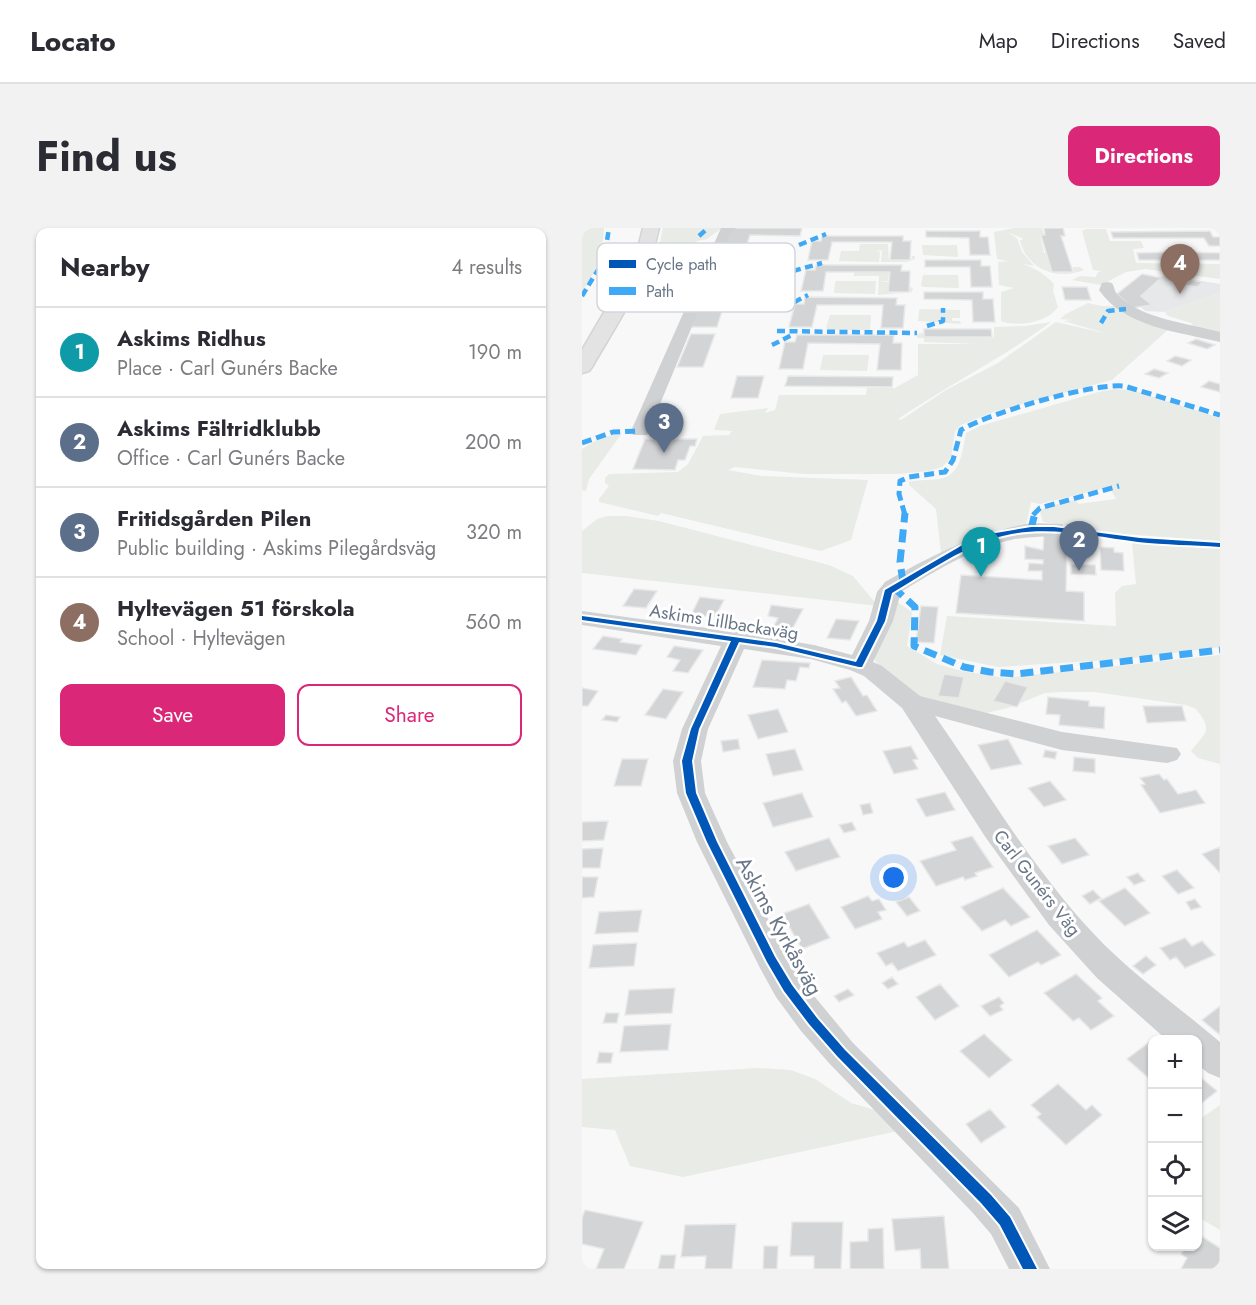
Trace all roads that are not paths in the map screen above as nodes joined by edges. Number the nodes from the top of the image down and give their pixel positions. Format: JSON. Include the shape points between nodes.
{"nodes":[{"id":1,"x":638,"y":228,"type":"edge"},
{"id":2,"x":651,"y":228,"type":"edge"},
{"id":3,"x":729,"y":228,"type":"edge"},
{"id":4,"x":636,"y":243,"type":"edge"},
{"id":5,"x":648,"y":243,"type":"edge"},
{"id":6,"x":720,"y":243,"type":"edge"},
{"id":7,"x":1107,"y":286,"type":"dead end"},
{"id":8,"x":599,"y":312,"type":"edge"},
{"id":9,"x":613,"y":312,"type":"edge"},
{"id":10,"x":690,"y":312,"type":"edge"},
{"id":11,"x":1220,"y":337,"type":"edge"},
{"id":12,"x":582,"y":341,"type":"edge"},
{"id":13,"x":582,"y":367,"type":"edge"},
{"id":14,"x":640,"y":430,"type":"dead end"},
{"id":15,"x":1054,"y":529,"type":"dead end"},
{"id":16,"x":582,"y":618,"type":"edge"},
{"id":17,"x":736,"y":639,"type":"junction"},
{"id":18,"x":859,"y":664,"type":"junction"},
{"id":19,"x":911,"y":702,"type":"junction"},
{"id":20,"x":1167,"y":754,"type":"dead end"},
{"id":21,"x":1185,"y":1035,"type":"edge"},
{"id":22,"x":1202,"y":1048,"type":"edge"},
{"id":23,"x":1220,"y":1063,"type":"edge"},
{"id":24,"x":1030,"y":1269,"type":"edge"}],
"edges":[{"from":1,"to":4,"type":"main road"},
{"from":2,"to":5,"type":"main road"},
{"from":3,"to":6,"type":"street"},
{"from":7,"to":11,"type":"street","via":[[1110,297],[1135,313]]},
{"from":8,"to":12,"type":"main road"},
{"from":9,"to":13,"type":"main road"},
{"from":10,"to":14,"type":"street"},
{"from":15,"to":18,"type":"street","via":[[1012,532],[979,541],[893,587]]},
{"from":16,"to":17,"type":"street","name":"Askims Lillbackaväg"},
{"from":17,"to":18,"type":"street","name":"Askims Lillbackaväg"},
{"from":17,"to":24,"type":"street","name":"Askims Kyrkåsväg","via":[[695,729],[687,761],[691,793],[712,842],[792,994],[841,1053],[986,1199],[1005,1221]]},
{"from":18,"to":19,"type":"street","name":"Askims Lillbackaväg","via":[[885,679]]},
{"from":19,"to":20,"type":"street","name":"Askims Lillbackaväg","via":[[1062,741]]},
{"from":19,"to":21,"type":"street","name":"Carl Gunérs Väg","via":[[995,830],[1047,900],[1083,943]]},
{"from":22,"to":23,"type":"street"}]}
